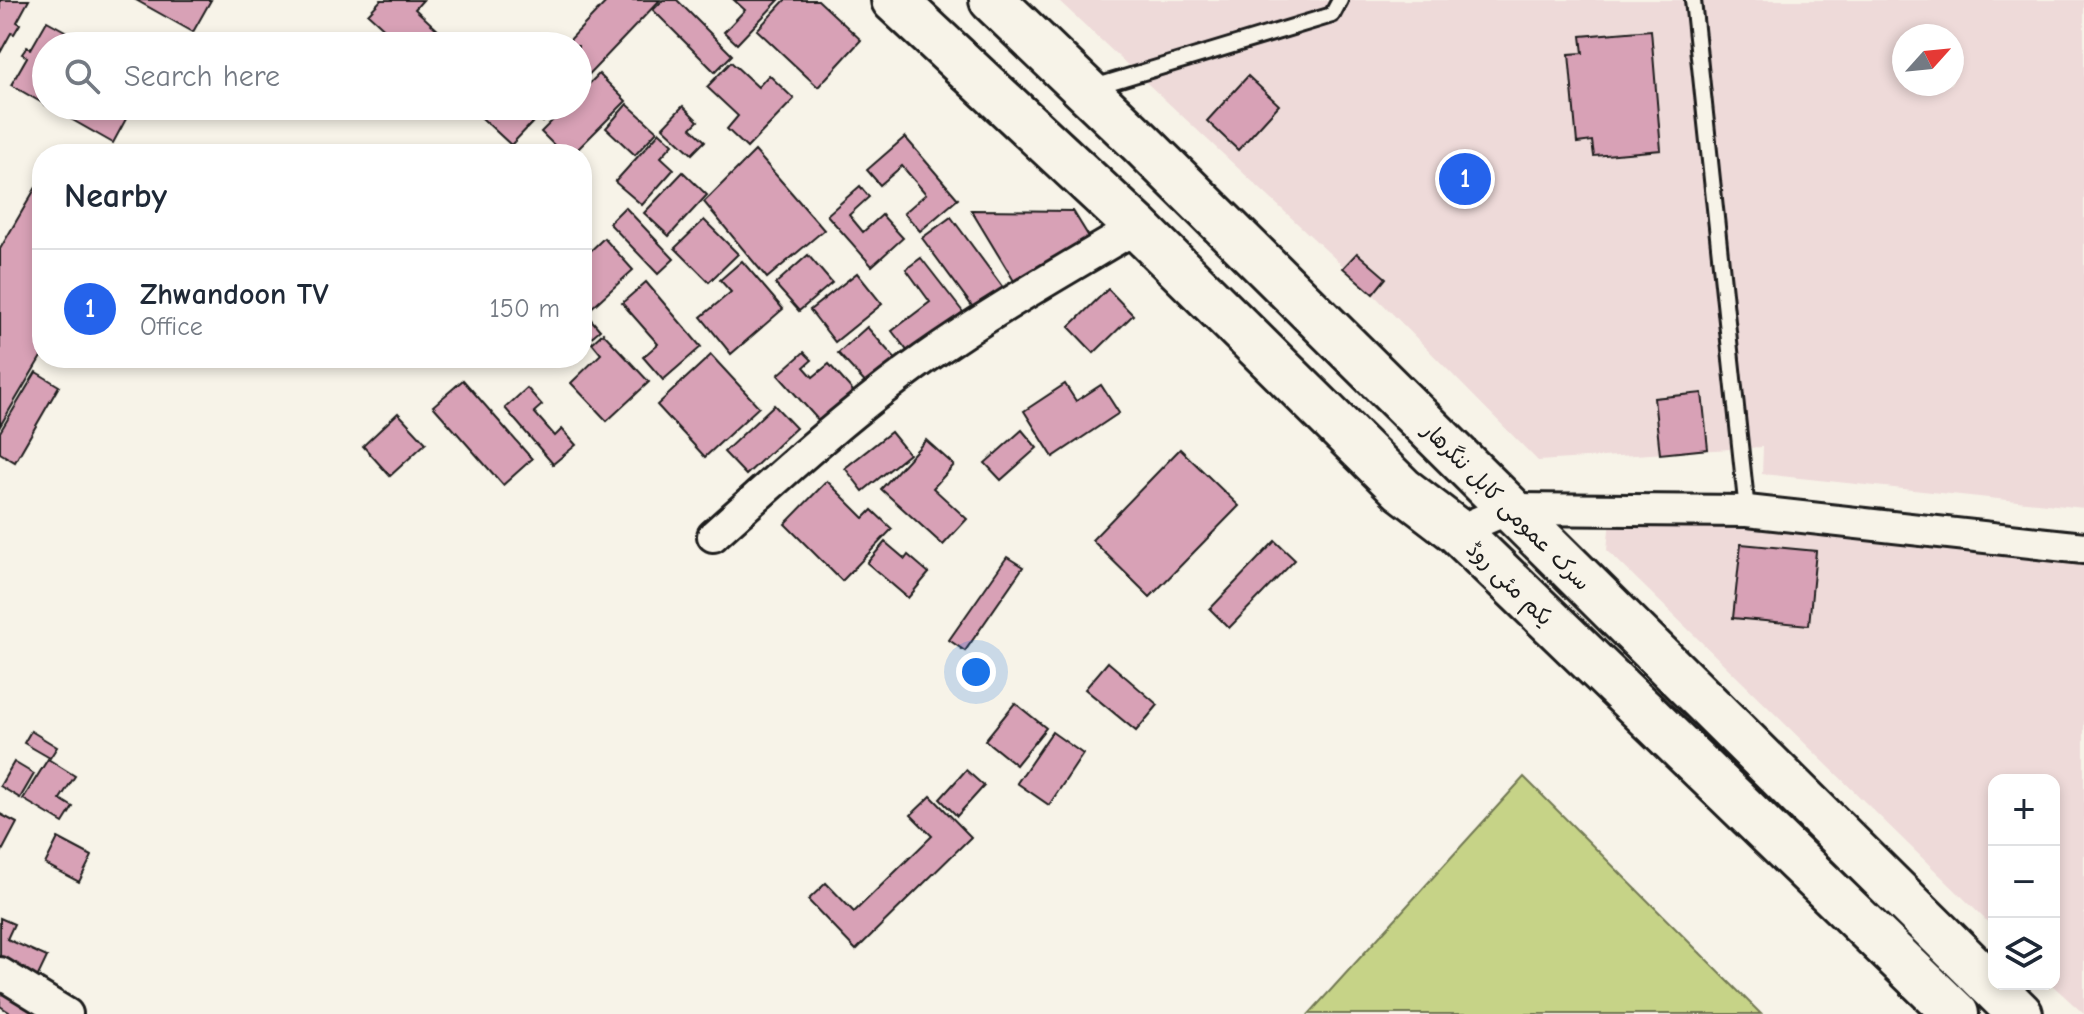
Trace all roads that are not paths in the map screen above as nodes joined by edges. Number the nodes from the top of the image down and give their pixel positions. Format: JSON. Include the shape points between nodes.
{"nodes":[{"id":1,"x":894,"y":0,"type":"edge"},
{"id":2,"x":992,"y":0,"type":"edge"},
{"id":3,"x":1340,"y":0,"type":"edge"},
{"id":4,"x":1693,"y":0,"type":"edge"},
{"id":5,"x":1085,"y":89,"type":"junction"},
{"id":6,"x":1137,"y":227,"type":"junction"},
{"id":7,"x":1509,"y":509,"type":"junction"},
{"id":8,"x":1747,"y":511,"type":"junction"},
{"id":9,"x":1457,"y":531,"type":"junction"},
{"id":10,"x":713,"y":536,"type":"dead end"},
{"id":11,"x":2084,"y":548,"type":"edge"},
{"id":12,"x":0,"y":973,"type":"edge"},
{"id":13,"x":67,"y":1014,"type":"edge"},
{"id":14,"x":1956,"y":1014,"type":"edge"},
{"id":15,"x":2020,"y":1014,"type":"edge"}],
"edges":[{"from":1,"to":6,"type":"highway","name":"یکم مئی روڈ"},
{"from":2,"to":5,"type":"highway","name":"سرک عمومی کابل ننگرهار"},
{"from":3,"to":5,"type":"lane","via":[[1332,15]]},
{"from":4,"to":8,"type":"lane"},
{"from":5,"to":7,"type":"highway","name":"سرک عمومی کابل ننگرهار"},
{"from":6,"to":9,"type":"highway","name":"یکم مئی روڈ","via":[[1402,489]]},
{"from":6,"to":10,"type":"street","via":[[923,360]]},
{"from":7,"to":8,"type":"street"},
{"from":7,"to":9,"type":"street"},
{"from":7,"to":15,"type":"highway","name":"سرک عمومی کابل ننگرهار"},
{"from":8,"to":11,"type":"street"},
{"from":9,"to":14,"type":"highway","name":"یکم مئی روڈ"},
{"from":12,"to":13,"type":"street"}]}
